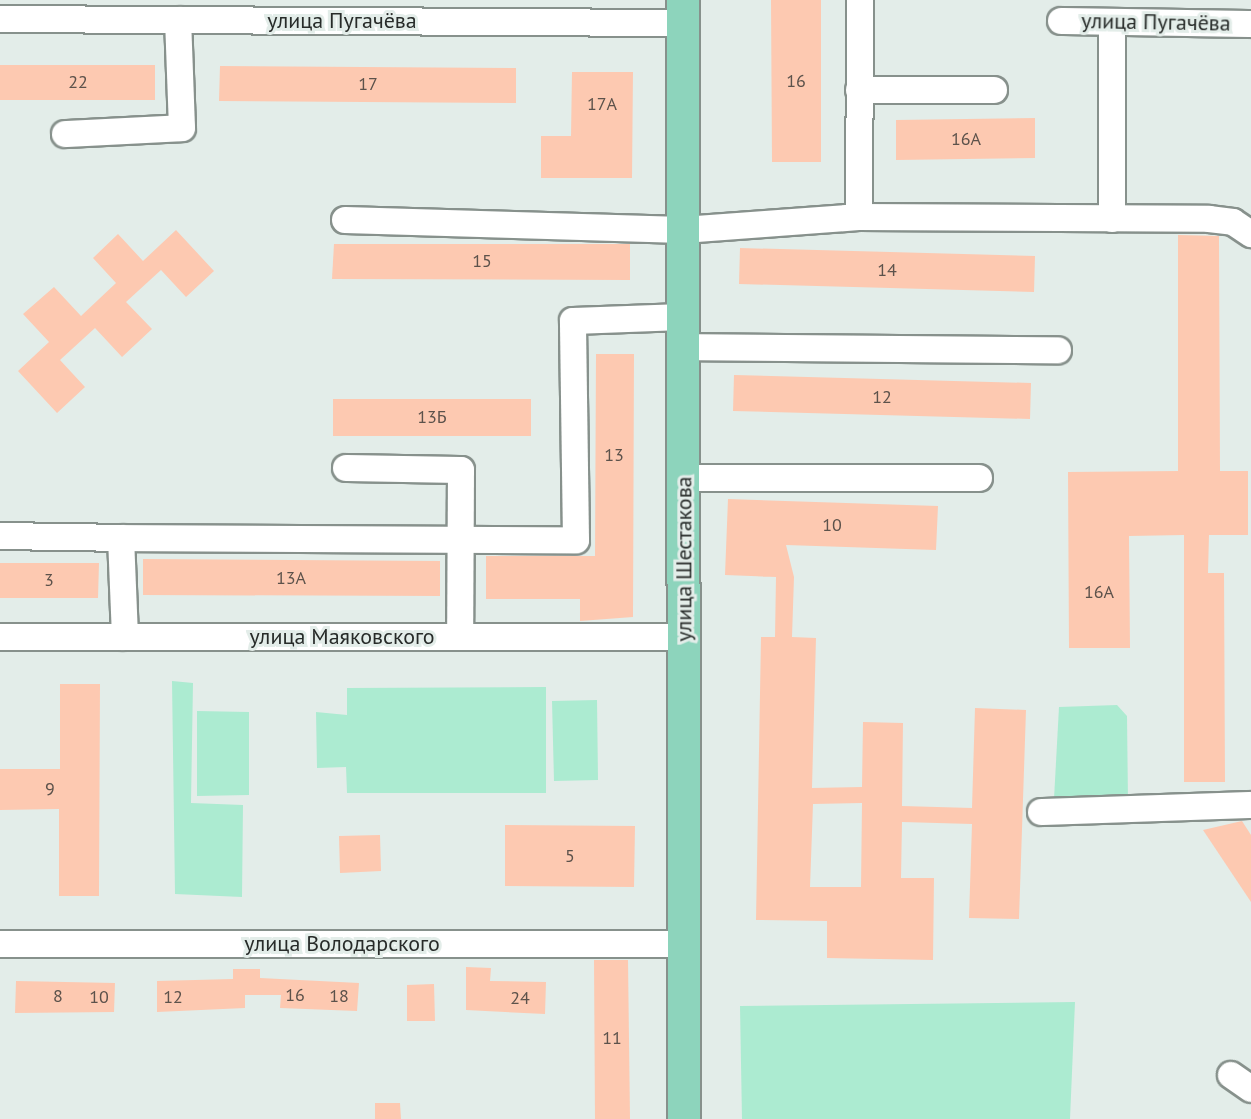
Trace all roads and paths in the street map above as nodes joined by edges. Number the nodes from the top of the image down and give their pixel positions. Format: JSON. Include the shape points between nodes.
{"nodes":[{"id":1,"x":860,"y":0,"type":"edge"},
{"id":2,"x":683,"y":11,"type":"edge"},
{"id":3,"x":0,"y":19,"type":"edge"},
{"id":4,"x":178,"y":20,"type":"junction"},
{"id":5,"x":1061,"y":21,"type":"dead end"},
{"id":6,"x":1112,"y":22,"type":"junction"},
{"id":7,"x":1251,"y":24,"type":"edge"},
{"id":8,"x":859,"y":90,"type":"junction"},
{"id":9,"x":994,"y":90,"type":"dead end"},
{"id":10,"x":65,"y":134,"type":"dead end"},
{"id":11,"x":859,"y":217,"type":"junction"},
{"id":12,"x":1112,"y":219,"type":"junction"},
{"id":13,"x":345,"y":220,"type":"dead end"},
{"id":14,"x":683,"y":230,"type":"junction"},
{"id":15,"x":1251,"y":234,"type":"edge"},
{"id":16,"x":684,"y":332,"type":"junction"},
{"id":17,"x":1058,"y":350,"type":"dead end"},
{"id":18,"x":346,"y":468,"type":"dead end"},
{"id":19,"x":684,"y":478,"type":"junction"},
{"id":20,"x":979,"y":478,"type":"dead end"},
{"id":21,"x":0,"y":536,"type":"edge"},
{"id":22,"x":121,"y":538,"type":"junction"},
{"id":23,"x":460,"y":539,"type":"junction"},
{"id":24,"x":0,"y":637,"type":"edge"},
{"id":25,"x":125,"y":637,"type":"junction"},
{"id":26,"x":460,"y":637,"type":"junction"},
{"id":27,"x":684,"y":637,"type":"junction"},
{"id":28,"x":1251,"y":805,"type":"edge"},
{"id":29,"x":1041,"y":812,"type":"dead end"},
{"id":30,"x":0,"y":944,"type":"edge"},
{"id":31,"x":684,"y":944,"type":"junction"},
{"id":32,"x":684,"y":1119,"type":"edge"}],
"edges":[{"from":1,"to":8,"type":"street"},
{"from":2,"to":4,"type":"street","name":"улица Пугачёва"},
{"from":2,"to":14,"type":"main road","name":"улица Шестакова"},
{"from":3,"to":4,"type":"street","name":"улица Пугачёва"},
{"from":4,"to":10,"type":"street","via":[[182,128]]},
{"from":5,"to":6,"type":"street","name":"улица Пугачёва"},
{"from":6,"to":7,"type":"street","name":"улица Пугачёва"},
{"from":6,"to":12,"type":"street"},
{"from":8,"to":9,"type":"street"},
{"from":8,"to":11,"type":"street"},
{"from":11,"to":12,"type":"street"},
{"from":11,"to":14,"type":"street"},
{"from":12,"to":15,"type":"street","via":[[1209,219],[1233,222]]},
{"from":13,"to":14,"type":"street"},
{"from":14,"to":16,"type":"main road","name":"улица Шестакова"},
{"from":16,"to":17,"type":"street"},
{"from":16,"to":19,"type":"main road","name":"улица Шестакова"},
{"from":16,"to":23,"type":"street","via":[[573,321],[576,540]]},
{"from":18,"to":23,"type":"street","via":[[461,470]]},
{"from":19,"to":20,"type":"street"},
{"from":19,"to":27,"type":"main road","name":"улица Шестакова"},
{"from":21,"to":22,"type":"street"},
{"from":22,"to":23,"type":"street"},
{"from":22,"to":25,"type":"street"},
{"from":23,"to":26,"type":"street"},
{"from":24,"to":25,"type":"street","name":"улица Маяковского"},
{"from":25,"to":26,"type":"street","name":"улица Маяковского"},
{"from":26,"to":27,"type":"street","name":"улица Маяковского"},
{"from":27,"to":31,"type":"main road","name":"улица Шестакова"},
{"from":28,"to":29,"type":"street"},
{"from":30,"to":31,"type":"street","name":"улица Володарского"},
{"from":31,"to":32,"type":"main road","name":"улица Шестакова"}]}
